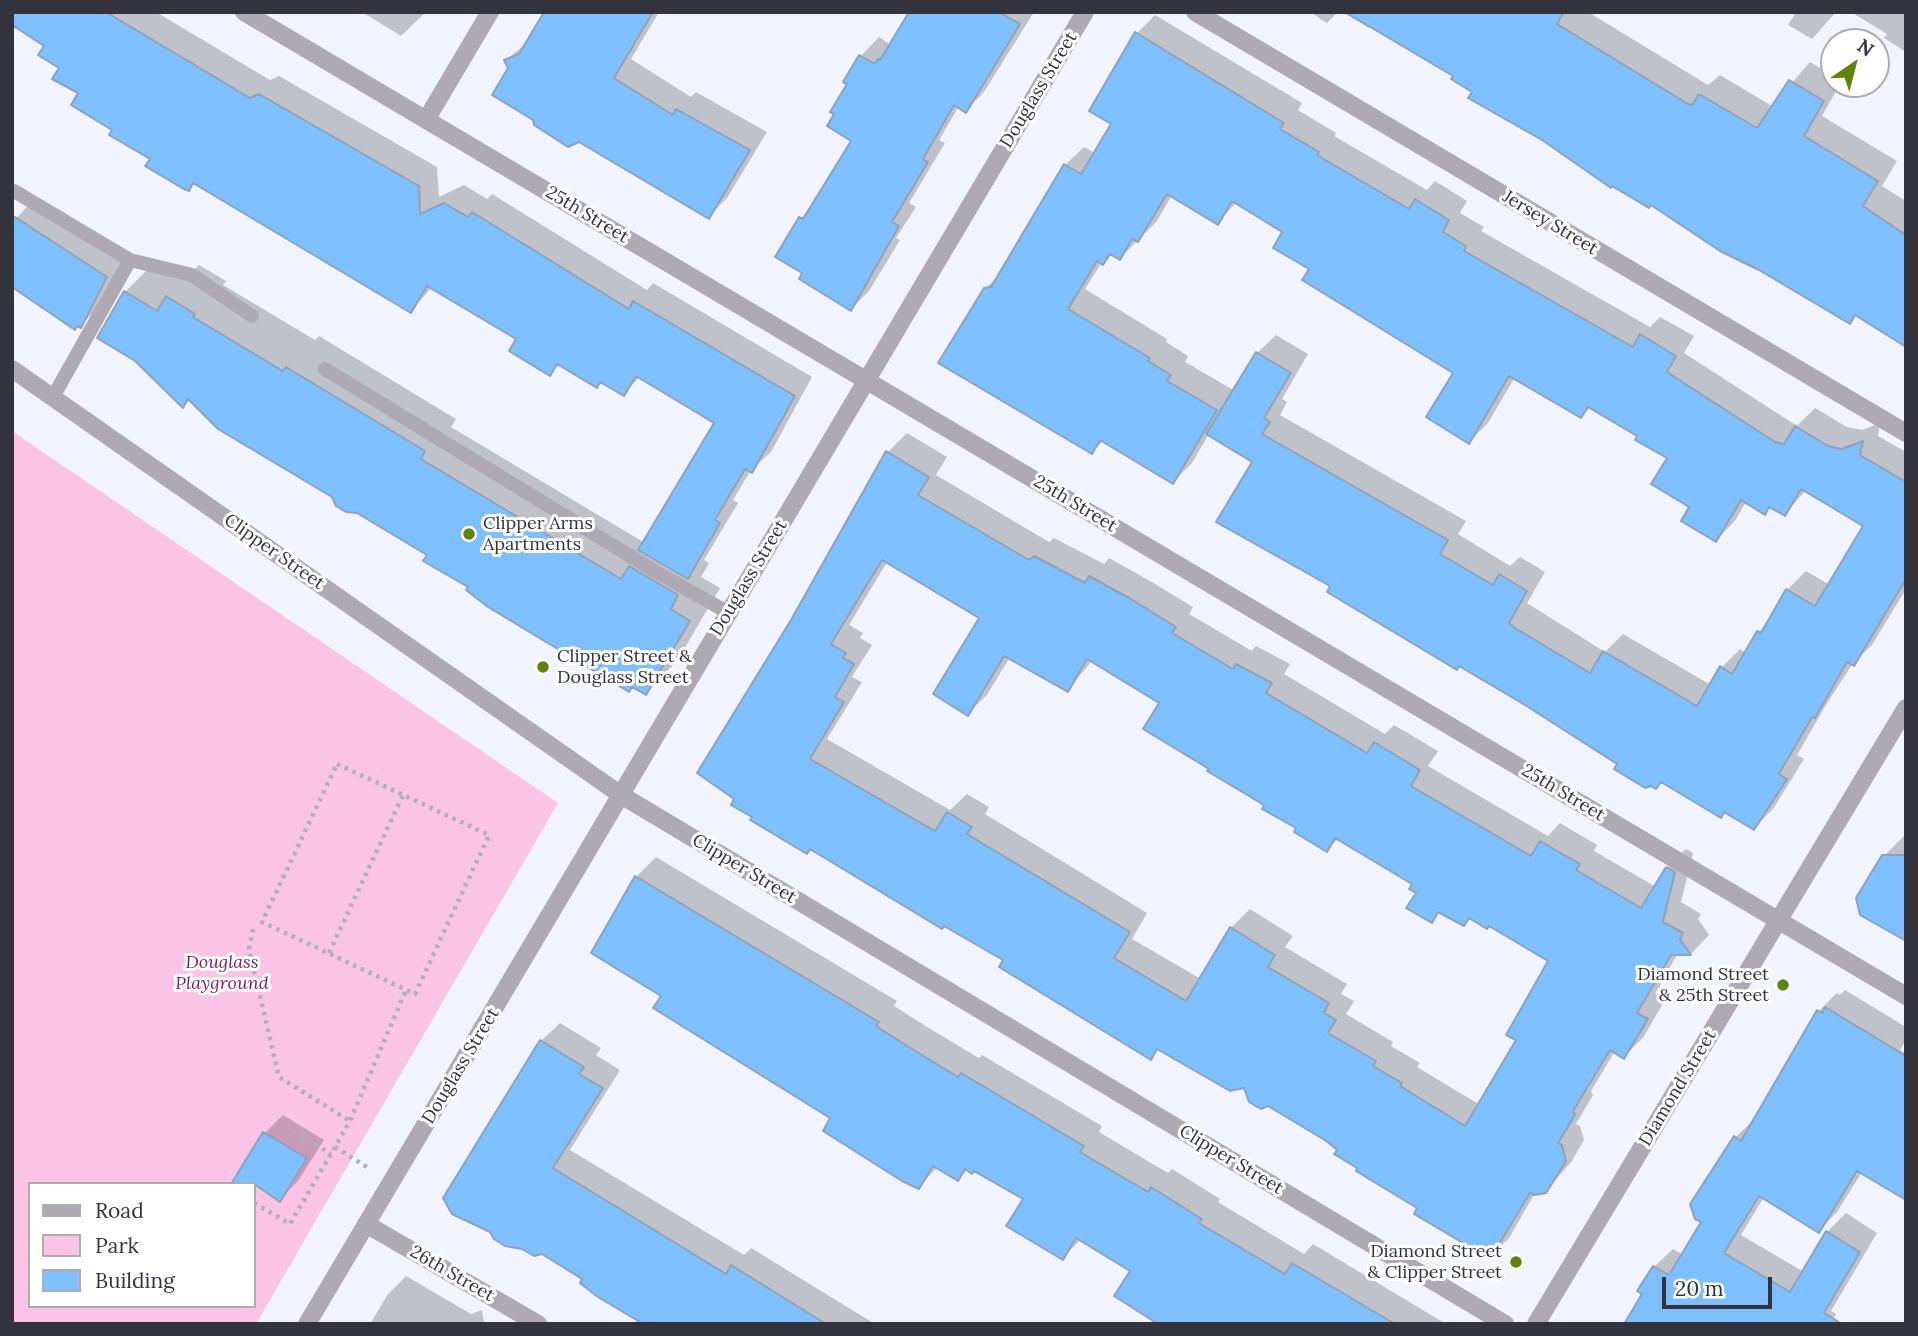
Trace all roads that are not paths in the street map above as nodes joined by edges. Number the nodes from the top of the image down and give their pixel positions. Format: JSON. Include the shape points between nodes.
{"nodes":[{"id":1,"x":244,"y":12,"type":"edge"},
{"id":2,"x":490,"y":12,"type":"edge"},
{"id":3,"x":1084,"y":12,"type":"edge"},
{"id":4,"x":1195,"y":12,"type":"edge"},
{"id":5,"x":426,"y":120,"type":"junction"},
{"id":6,"x":14,"y":191,"type":"dead end"},
{"id":7,"x":130,"y":260,"type":"junction"},
{"id":8,"x":252,"y":316,"type":"dead end"},
{"id":9,"x":12,"y":369,"type":"edge"},
{"id":10,"x":325,"y":369,"type":"dead end"},
{"id":11,"x":866,"y":381,"type":"junction"},
{"id":12,"x":53,"y":397,"type":"junction"},
{"id":13,"x":1906,"y":433,"type":"edge"},
{"id":14,"x":729,"y":613,"type":"junction"},
{"id":15,"x":1906,"y":708,"type":"edge"},
{"id":16,"x":621,"y":795,"type":"junction"},
{"id":17,"x":1778,"y":921,"type":"junction"},
{"id":18,"x":1906,"y":996,"type":"edge"},
{"id":19,"x":366,"y":1224,"type":"junction"},
{"id":20,"x":307,"y":1324,"type":"edge"},
{"id":21,"x":538,"y":1324,"type":"edge"},
{"id":22,"x":1505,"y":1324,"type":"edge"},
{"id":23,"x":1536,"y":1324,"type":"edge"}],
"edges":[{"from":1,"to":5,"type":"street","name":"25th Street"},
{"from":2,"to":5,"type":"street"},
{"from":3,"to":11,"type":"street","name":"Douglass Street"},
{"from":4,"to":13,"type":"street","name":"Jersey Street"},
{"from":5,"to":11,"type":"street","name":"25th Street"},
{"from":6,"to":7,"type":"lane"},
{"from":7,"to":8,"type":"lane","via":[[192,275]]},
{"from":7,"to":12,"type":"lane"},
{"from":9,"to":12,"type":"street","name":"Clipper Street"},
{"from":10,"to":14,"type":"lane"},
{"from":11,"to":14,"type":"street","name":"Douglass Street"},
{"from":11,"to":17,"type":"street","name":"25th Street"},
{"from":12,"to":16,"type":"street","name":"Clipper Street"},
{"from":14,"to":16,"type":"street","name":"Douglass Street"},
{"from":15,"to":17,"type":"street","name":"Diamond Street"},
{"from":16,"to":19,"type":"street","name":"Douglass Street"},
{"from":16,"to":22,"type":"street","name":"Clipper Street"},
{"from":17,"to":18,"type":"street","name":"25th Street"},
{"from":17,"to":23,"type":"street","name":"Diamond Street"},
{"from":19,"to":20,"type":"street","name":"Douglass Street"},
{"from":19,"to":21,"type":"street","name":"26th Street"}]}
